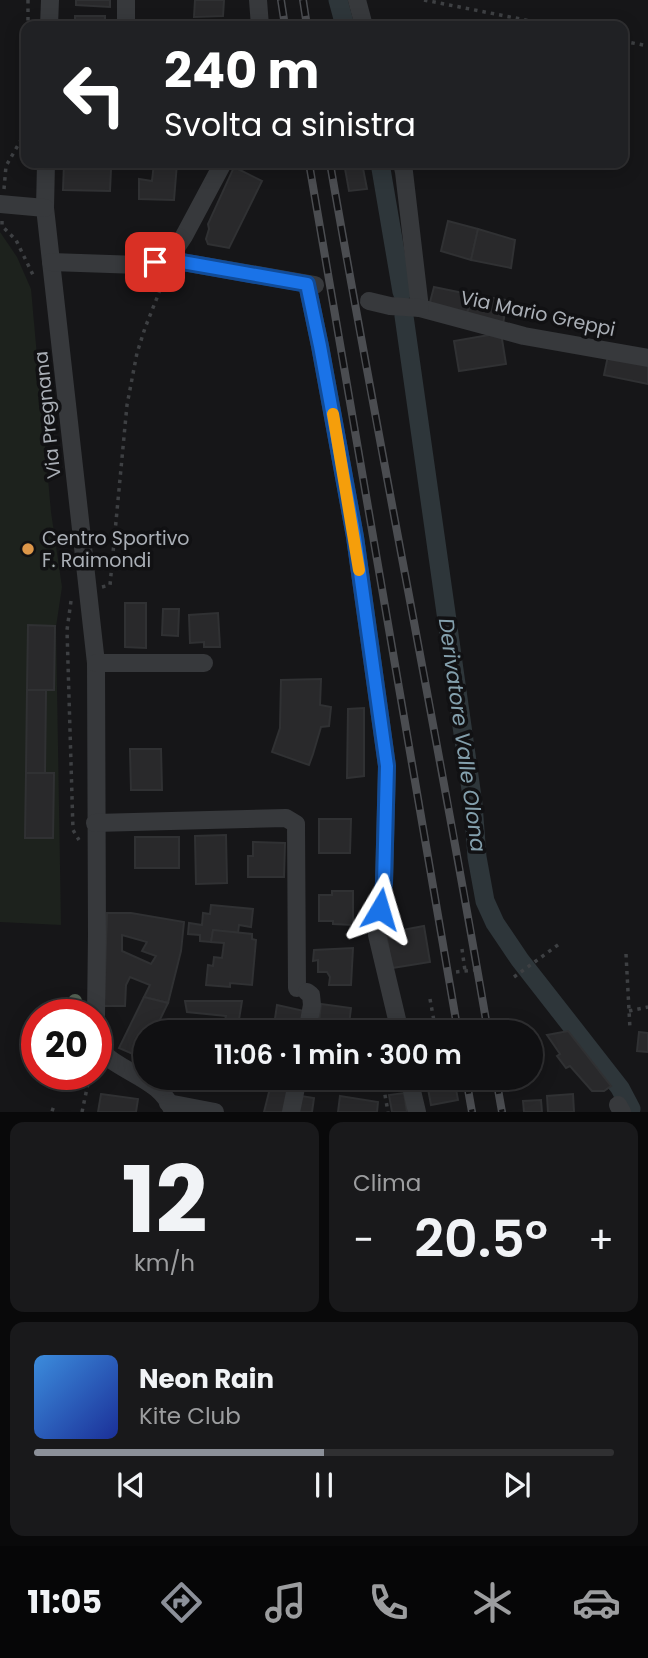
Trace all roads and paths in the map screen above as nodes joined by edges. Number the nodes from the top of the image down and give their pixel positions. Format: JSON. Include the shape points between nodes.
{"nodes":[{"id":1,"x":28,"y":0,"type":"edge"},
{"id":2,"x":50,"y":0,"type":"edge"},
{"id":3,"x":126,"y":0,"type":"edge"},
{"id":4,"x":258,"y":0,"type":"edge"},
{"id":5,"x":357,"y":0,"type":"edge"},
{"id":6,"x":424,"y":0,"type":"edge"},
{"id":7,"x":28,"y":21,"type":"edge"},
{"id":8,"x":49,"y":21,"type":"edge"},
{"id":9,"x":126,"y":21,"type":"edge"},
{"id":10,"x":260,"y":21,"type":"edge"},
{"id":11,"x":363,"y":21,"type":"edge"},
{"id":12,"x":531,"y":21,"type":"edge"},
{"id":13,"x":628,"y":42,"type":"edge"},
{"id":14,"x":648,"y":46,"type":"edge"},
{"id":15,"x":21,"y":140,"type":"edge"},
{"id":16,"x":46,"y":168,"type":"edge"},
{"id":17,"x":220,"y":168,"type":"edge"},
{"id":18,"x":403,"y":168,"type":"edge"},
{"id":19,"x":1,"y":204,"type":"edge"},
{"id":20,"x":45,"y":208,"type":"junction"},
{"id":21,"x":167,"y":256,"type":"junction"},
{"id":22,"x":51,"y":262,"type":"junction"},
{"id":23,"x":37,"y":285,"type":"dead end"},
{"id":24,"x":369,"y":301,"type":"dead end"},
{"id":25,"x":420,"y":308,"type":"junction"},
{"id":26,"x":648,"y":358,"type":"edge"},
{"id":27,"x":79,"y":593,"type":"junction"},
{"id":28,"x":96,"y":663,"type":"junction"},
{"id":29,"x":204,"y":663,"type":"dead end"},
{"id":30,"x":95,"y":822,"type":"junction"},
{"id":31,"x":83,"y":846,"type":"dead end"},
{"id":32,"x":562,"y":942,"type":"dead end"},
{"id":33,"x":462,"y":949,"type":"dead end"},
{"id":34,"x":626,"y":954,"type":"dead end"},
{"id":35,"x":474,"y":970,"type":"dead end"},
{"id":36,"x":465,"y":971,"type":"junction"},
{"id":37,"x":456,"y":972,"type":"dead end"},
{"id":38,"x":514,"y":978,"type":"dead end"},
{"id":39,"x":96,"y":999,"type":"edge"},
{"id":40,"x":430,"y":999,"type":"dead end"},
{"id":41,"x":648,"y":1007,"type":"edge"},
{"id":42,"x":629,"y":1011,"type":"junction"},
{"id":43,"x":309,"y":1020,"type":"edge"},
{"id":44,"x":397,"y":1020,"type":"edge"},
{"id":45,"x":434,"y":1020,"type":"edge"},
{"id":46,"x":630,"y":1029,"type":"dead end"},
{"id":47,"x":112,"y":1061,"type":"edge"},
{"id":48,"x":87,"y":1090,"type":"edge"},
{"id":49,"x":296,"y":1090,"type":"edge"},
{"id":50,"x":384,"y":1090,"type":"edge"},
{"id":51,"x":412,"y":1090,"type":"edge"},
{"id":52,"x":171,"y":1107,"type":"edge"},
{"id":53,"x":51,"y":1109,"type":"dead end"},
{"id":54,"x":58,"y":1112,"type":"edge"},
{"id":55,"x":82,"y":1112,"type":"edge"},
{"id":56,"x":215,"y":1112,"type":"edge"},
{"id":57,"x":291,"y":1112,"type":"edge"},
{"id":58,"x":388,"y":1112,"type":"edge"},
{"id":59,"x":417,"y":1112,"type":"edge"}],
"edges":[{"from":1,"to":7,"type":"path"},
{"from":2,"to":8,"type":"street"},
{"from":3,"to":9,"type":"street"},
{"from":4,"to":10,"type":"street"},
{"from":5,"to":11,"type":"street"},
{"from":6,"to":12,"type":"path"},
{"from":13,"to":14,"type":"path"},
{"from":15,"to":19,"type":"path","via":[[6,166]]},
{"from":16,"to":20,"type":"street","name":"Via Pregnana"},
{"from":17,"to":21,"type":"street","via":[[184,236]]},
{"from":18,"to":25,"type":"street"},
{"from":19,"to":20,"type":"street"},
{"from":19,"to":23,"type":"path","via":[[2,226],[16,240]]},
{"from":20,"to":22,"type":"street","name":"Via Pregnana"},
{"from":21,"to":22,"type":"street","via":[[139,265]]},
{"from":21,"to":27,"type":"path","via":[[165,279],[132,378],[110,585]]},
{"from":21,"to":44,"type":"street","via":[[311,285],[387,766],[384,883],[377,935]]},
{"from":22,"to":27,"type":"street","name":"Via Pregnana"},
{"from":24,"to":25,"type":"street","name":"Via Mario Greppi"},
{"from":25,"to":26,"type":"street","name":"Via Mario Greppi","via":[[524,336]]},
{"from":27,"to":28,"type":"street","name":"Via Pregnana"},
{"from":27,"to":31,"type":"path","via":[[67,630],[73,830]]},
{"from":28,"to":29,"type":"street"},
{"from":28,"to":30,"type":"street","name":"Via Pregnana"},
{"from":30,"to":39,"type":"street","name":"Via Pregnana"},
{"from":30,"to":43,"type":"street","via":[[286,818],[296,824],[302,990],[312,995]]},
{"from":32,"to":38,"type":"path"},
{"from":33,"to":36,"type":"path"},
{"from":34,"to":42,"type":"path"},
{"from":35,"to":36,"type":"path"},
{"from":36,"to":37,"type":"path"},
{"from":40,"to":45,"type":"path"},
{"from":41,"to":42,"type":"path"},
{"from":42,"to":46,"type":"path"},
{"from":47,"to":52,"type":"street","via":[[160,1090]]},
{"from":48,"to":55,"type":"path"},
{"from":49,"to":57,"type":"street"},
{"from":50,"to":58,"type":"path"},
{"from":51,"to":59,"type":"street"},
{"from":52,"to":56,"type":"street"},
{"from":53,"to":54,"type":"path"}]}
